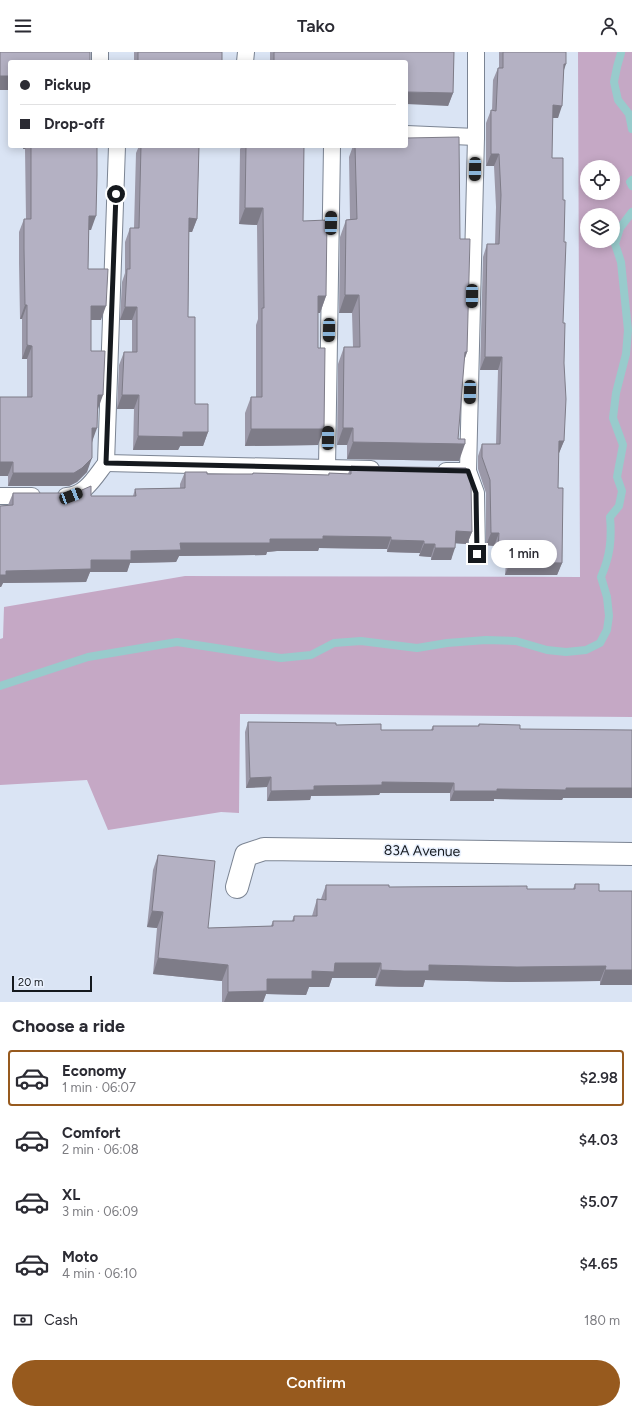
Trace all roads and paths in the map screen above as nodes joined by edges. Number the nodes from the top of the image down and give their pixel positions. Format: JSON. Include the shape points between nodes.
{"nodes":[{"id":1,"x":476,"y":53,"type":"dead end"},
{"id":2,"x":408,"y":134,"type":"edge"},
{"id":3,"x":476,"y":137,"type":"junction"},
{"id":4,"x":117,"y":148,"type":"edge"},
{"id":5,"x":332,"y":148,"type":"edge"},
{"id":6,"x":106,"y":463,"type":"junction"},
{"id":7,"x":328,"y":468,"type":"junction"},
{"id":8,"x":382,"y":469,"type":"edge"},
{"id":9,"x":429,"y":470,"type":"edge"},
{"id":10,"x":468,"y":471,"type":"junction"},
{"id":11,"x":0,"y":496,"type":"edge"},
{"id":12,"x":477,"y":554,"type":"dead end"},
{"id":13,"x":632,"y":854,"type":"edge"},
{"id":14,"x":237,"y":886,"type":"dead end"}],
"edges":[{"from":1,"to":3,"type":"lane"},
{"from":2,"to":3,"type":"lane"},
{"from":3,"to":10,"type":"lane"},
{"from":4,"to":6,"type":"lane"},
{"from":5,"to":7,"type":"lane"},
{"from":6,"to":7,"type":"lane"},
{"from":6,"to":11,"type":"lane","via":[[88,486],[71,496]]},
{"from":7,"to":8,"type":"lane"},
{"from":9,"to":10,"type":"lane"},
{"from":10,"to":12,"type":"lane","via":[[476,493]]},
{"from":13,"to":14,"type":"street","name":"83A Avenue","via":[[264,849],[246,855]]}]}
